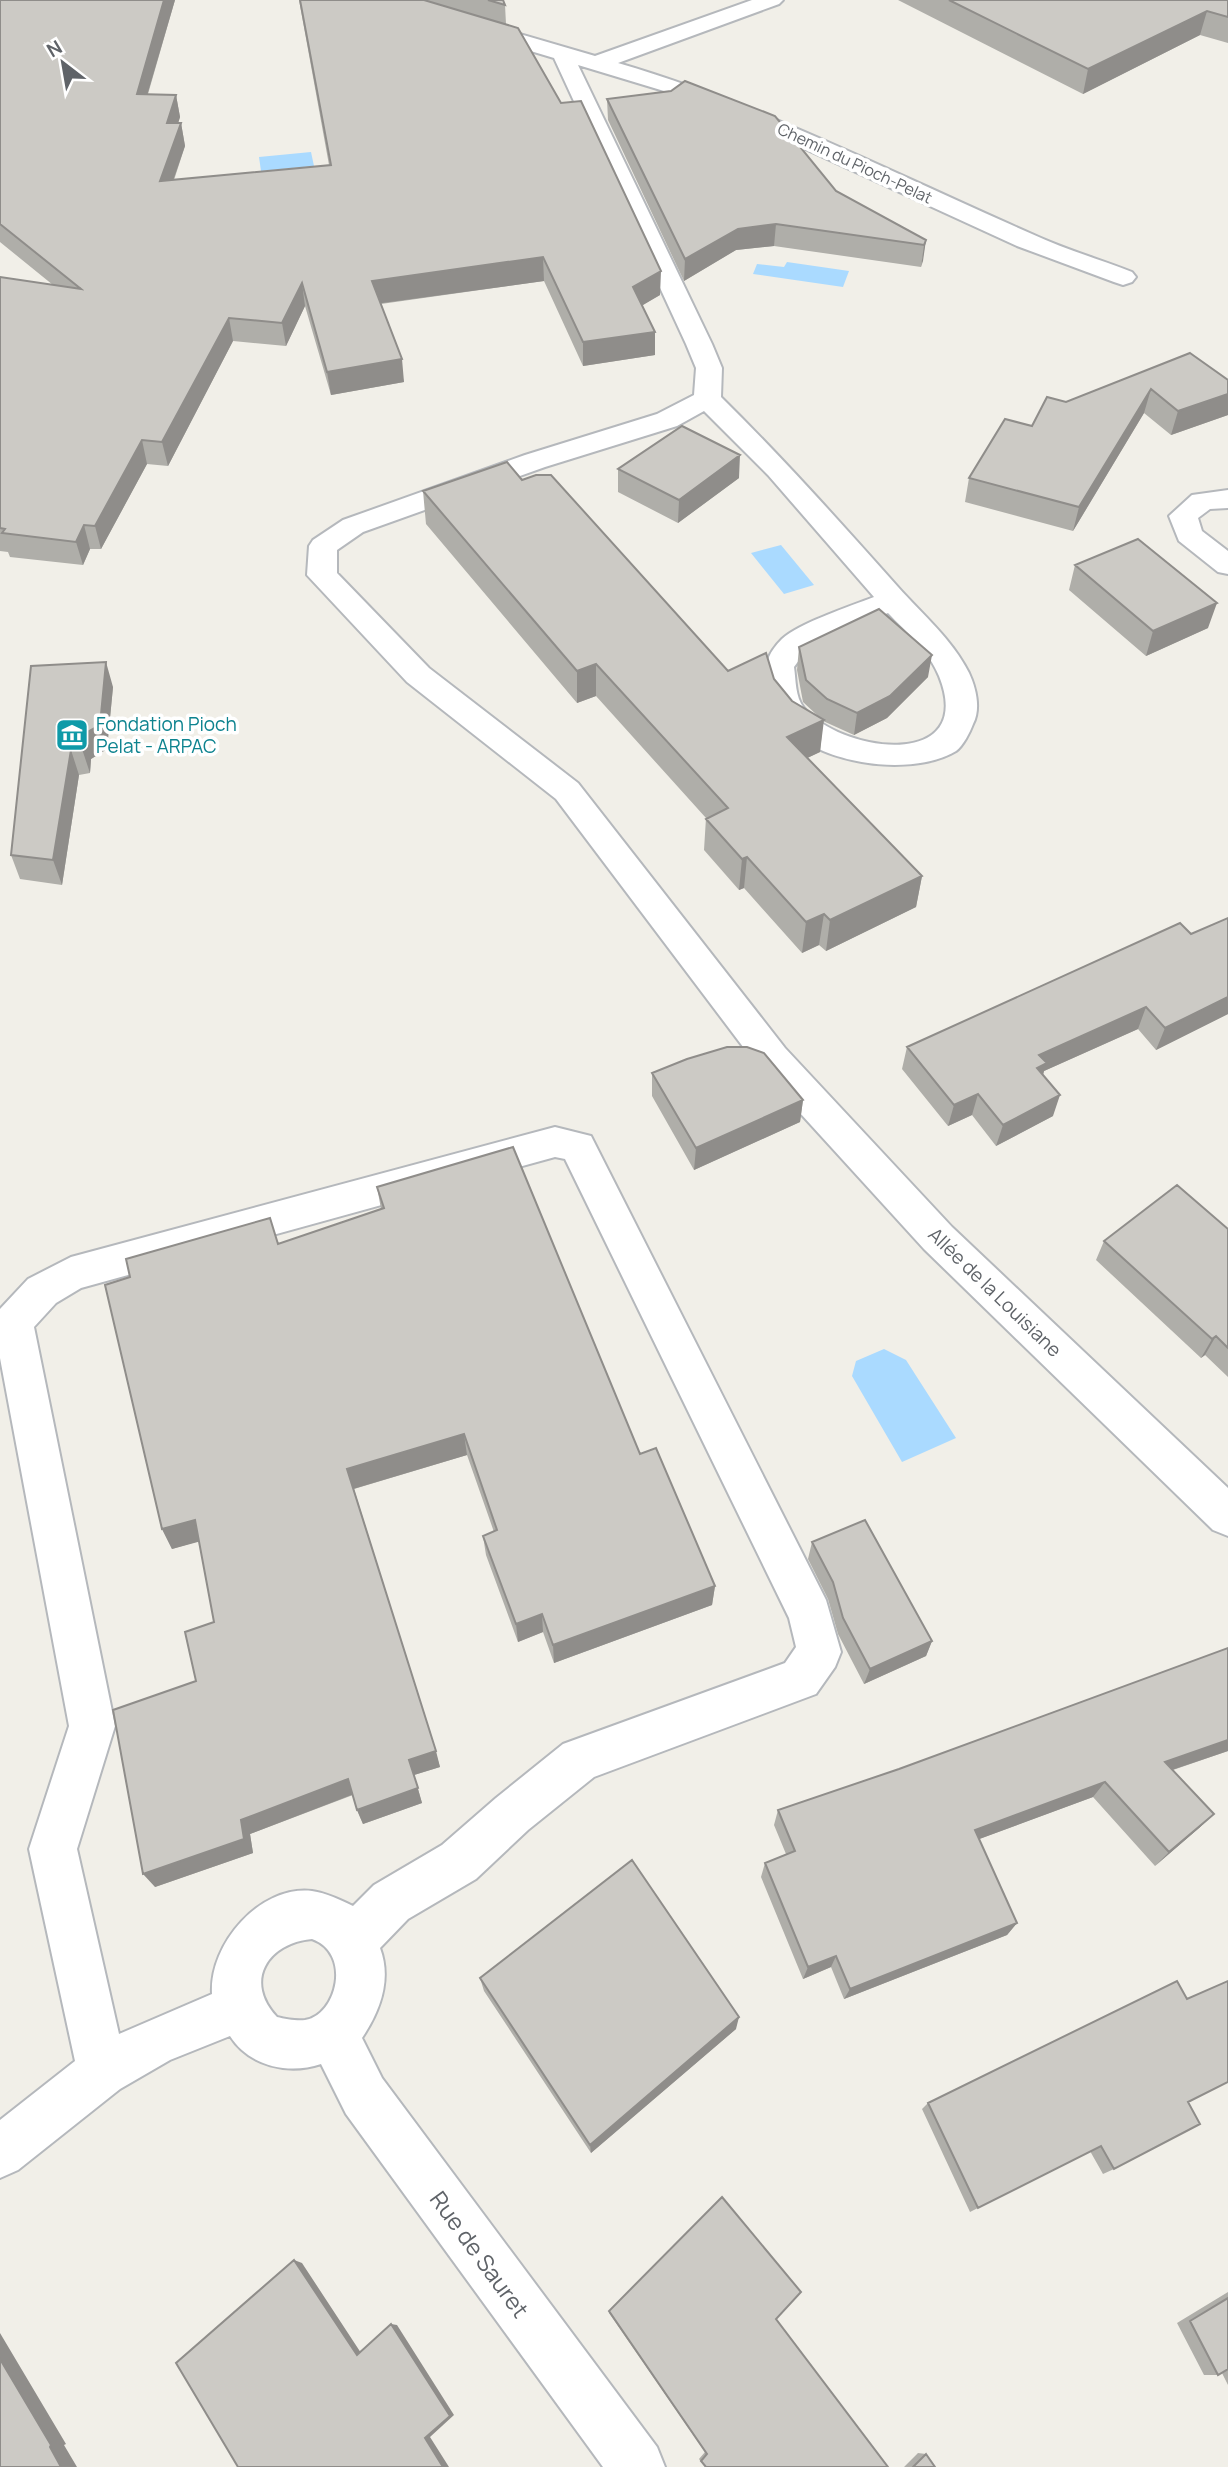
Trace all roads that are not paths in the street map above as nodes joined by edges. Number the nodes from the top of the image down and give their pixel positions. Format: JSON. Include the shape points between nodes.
{"nodes":[{"id":1,"x":381,"y":0,"type":"edge"},
{"id":2,"x":772,"y":0,"type":"edge"},
{"id":3,"x":563,"y":53,"type":"junction"},
{"id":4,"x":597,"y":63,"type":"junction"},
{"id":5,"x":1123,"y":277,"type":"dead end"},
{"id":6,"x":708,"y":399,"type":"junction"},
{"id":7,"x":1228,"y":499,"type":"edge"},
{"id":8,"x":1228,"y":565,"type":"edge"},
{"id":9,"x":893,"y":600,"type":"junction"},
{"id":10,"x":1228,"y":1516,"type":"edge"},
{"id":11,"x":352,"y":1941,"type":"junction"},
{"id":12,"x":240,"y":2007,"type":"junction"},
{"id":13,"x":333,"y":2034,"type":"junction"},
{"id":14,"x":102,"y":2071,"type":"junction"},
{"id":15,"x":0,"y":2152,"type":"edge"},
{"id":16,"x":638,"y":2467,"type":"edge"}],
"edges":[{"from":1,"to":3,"type":"street","name":"Chemin du Pioch-Pelat"},
{"from":2,"to":4,"type":"street"},
{"from":3,"to":4,"type":"street","name":"Chemin du Pioch-Pelat"},
{"from":3,"to":6,"type":"street","via":[[704,356],[709,368]]},
{"from":4,"to":5,"type":"street","name":"Chemin du Pioch-Pelat","via":[[754,117],[1026,241]]},
{"from":6,"to":9,"type":"street","via":[[778,469]]},
{"from":6,"to":10,"type":"street","name":"Allée de la Louisiane","via":[[667,420],[353,526],[323,546],[321,575],[418,675],[567,791],[772,1058],[938,1238]]},
{"from":7,"to":8,"type":"street","via":[[1202,501],[1183,516],[1189,535]]},
{"from":9,"to":9,"type":"street","via":[[794,645],[779,666],[785,704],[802,726],[834,743],[873,753],[911,755],[947,742],[959,722],[962,699],[954,674],[935,644]]},
{"from":11,"to":12,"type":"street","via":[[336,1923],[312,1915],[286,1918],[263,1932],[245,1953],[237,1980]]},
{"from":11,"to":13,"type":"street","via":[[363,1973],[355,2007]]},
{"from":11,"to":14,"type":"street","via":[[391,1902],[459,1862],[579,1760],[800,1679],[819,1652],[810,1615],[578,1147],[555,1142],[71,1275],[42,1291],[13,1322],[92,1726],[53,1849]]},
{"from":12,"to":13,"type":"street","via":[[262,2038],[297,2048]]},
{"from":12,"to":14,"type":"street","via":[[153,2042]]},
{"from":13,"to":16,"type":"street","name":"Rue de Sauret","via":[[364,2096]]},
{"from":14,"to":15,"type":"street"}]}
